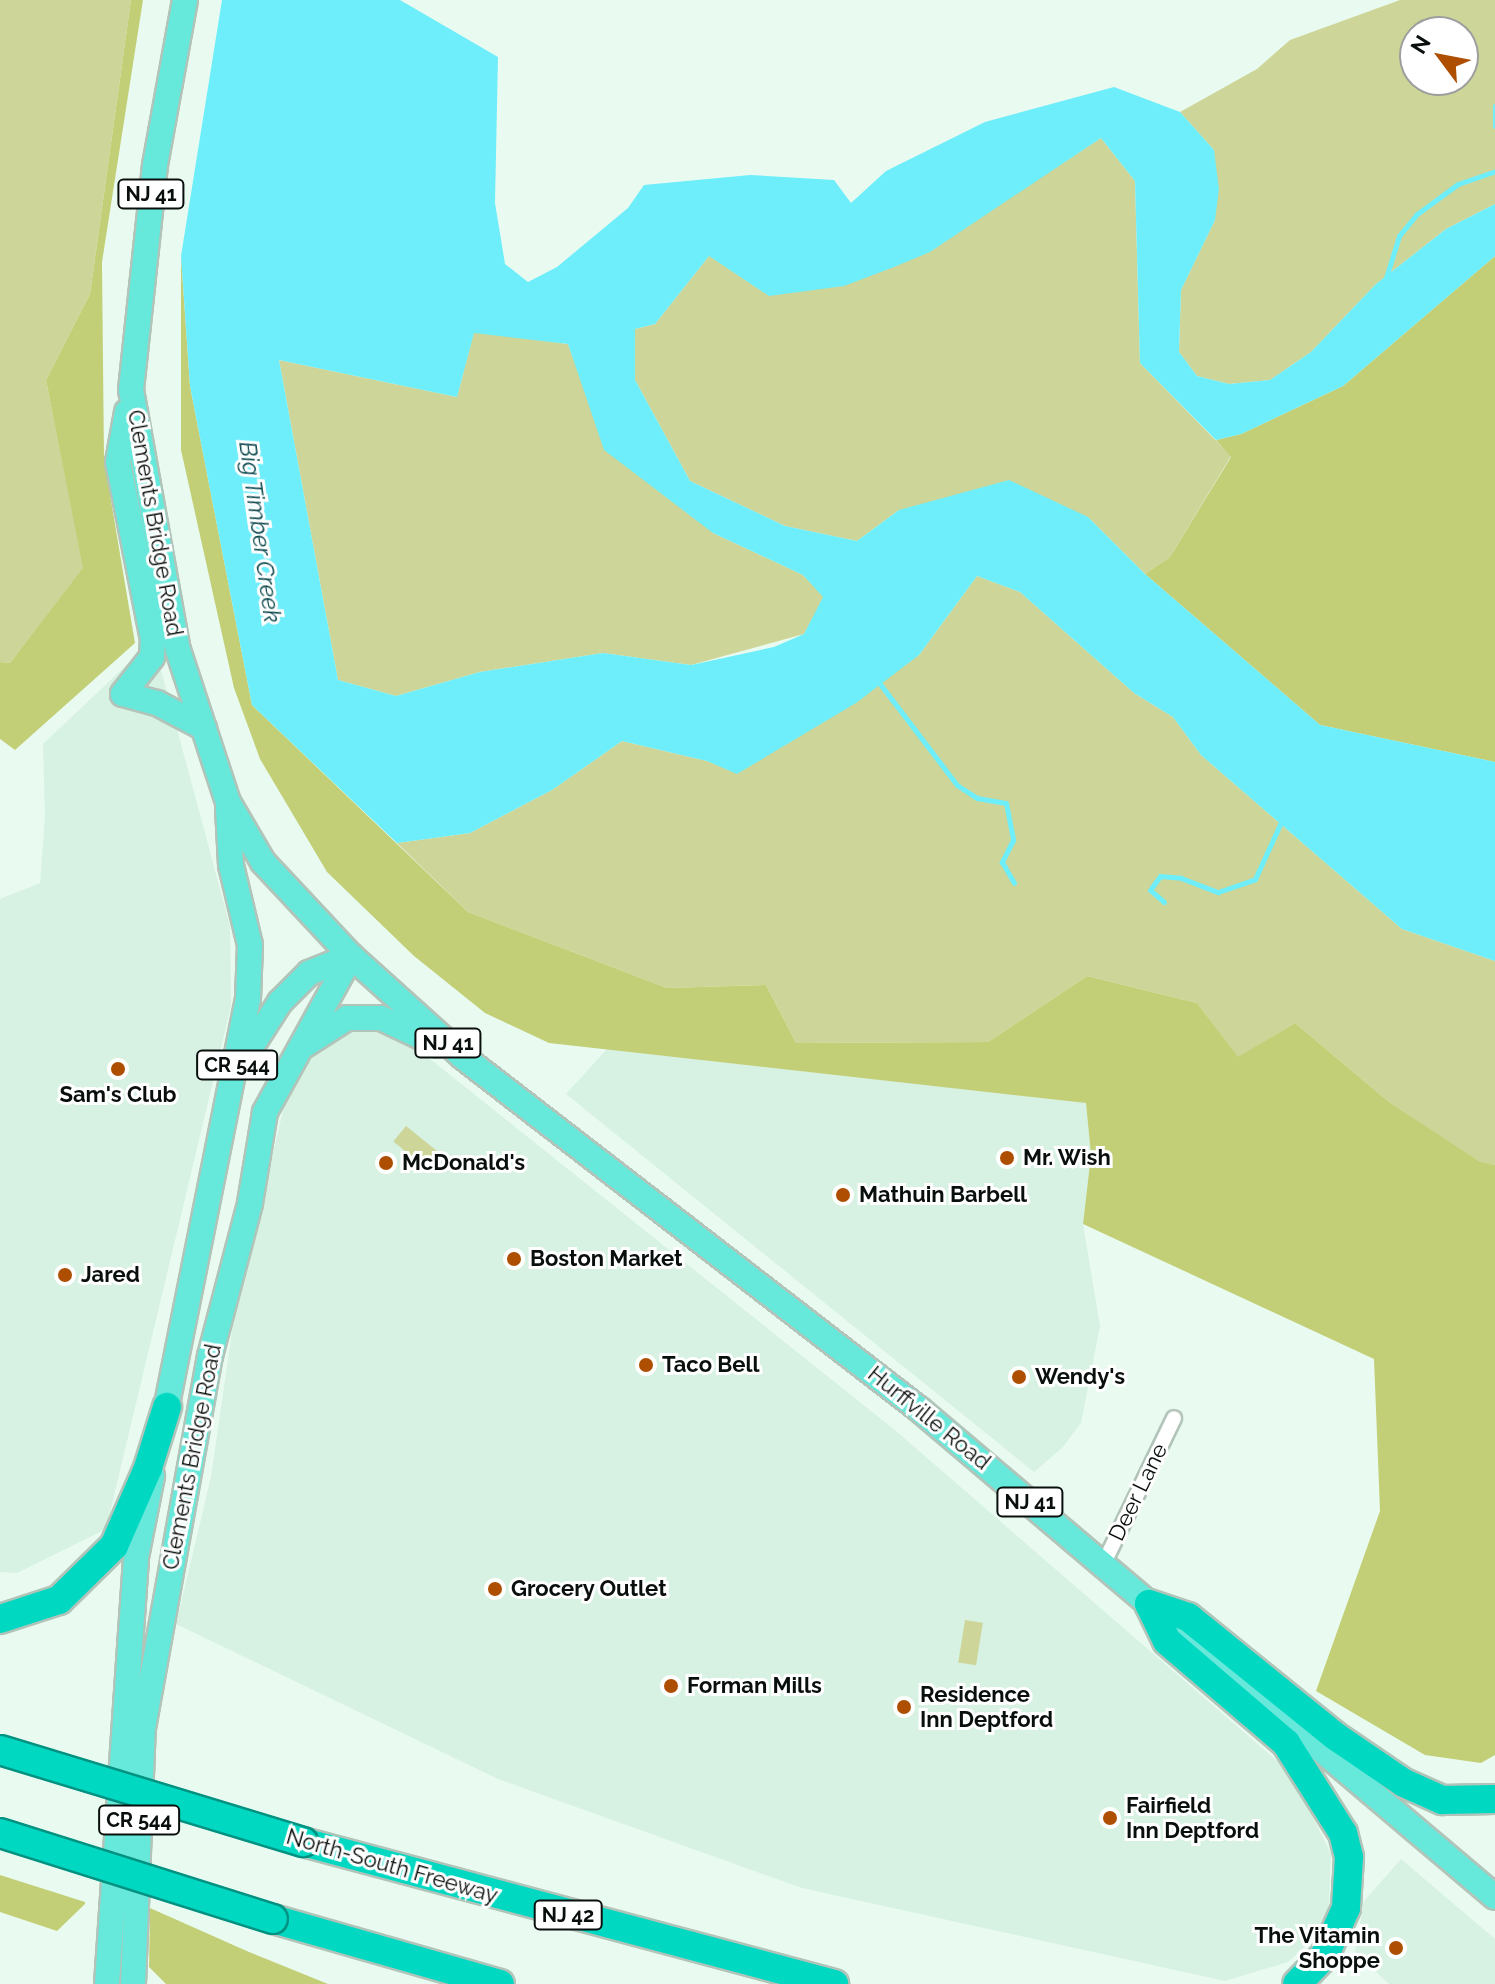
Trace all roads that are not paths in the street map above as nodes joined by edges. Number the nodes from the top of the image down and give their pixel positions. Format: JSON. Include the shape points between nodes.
{"nodes":[{"id":1,"x":185,"y":0,"type":"edge"},
{"id":2,"x":131,"y":390,"type":"junction"},
{"id":3,"x":204,"y":728,"type":"junction"},
{"id":4,"x":228,"y":802,"type":"junction"},
{"id":5,"x":351,"y":956,"type":"junction"},
{"id":6,"x":294,"y":1055,"type":"junction"},
{"id":7,"x":463,"y":1057,"type":"junction"},
{"id":8,"x":233,"y":1084,"type":"junction"},
{"id":9,"x":167,"y":1407,"type":"junction"},
{"id":10,"x":1174,"y":1418,"type":"dead end"},
{"id":11,"x":1103,"y":1565,"type":"junction"},
{"id":12,"x":1149,"y":1604,"type":"junction"},
{"id":13,"x":0,"y":1619,"type":"edge"},
{"id":14,"x":0,"y":1750,"type":"edge"},
{"id":15,"x":1495,"y":1799,"type":"edge"},
{"id":16,"x":0,"y":1833,"type":"edge"},
{"id":17,"x":1495,"y":1897,"type":"edge"},
{"id":18,"x":273,"y":1919,"type":"junction"},
{"id":19,"x":107,"y":1984,"type":"edge"},
{"id":20,"x":133,"y":1984,"type":"edge"},
{"id":21,"x":424,"y":1984,"type":"edge"},
{"id":22,"x":500,"y":1984,"type":"edge"},
{"id":23,"x":834,"y":1984,"type":"edge"},
{"id":24,"x":1297,"y":1984,"type":"edge"}],
"edges":[{"from":1,"to":2,"type":"main road","name":"Clements Bridge Road","number":"NJ 41","via":[[155,165]]},
{"from":2,"to":3,"type":"main road","name":"Clements Bridge Road","number":"NJ 41","via":[[178,650]]},
{"from":2,"to":3,"type":"main road","via":[[118,462],[153,640],[152,657],[123,694],[157,703]]},
{"from":3,"to":4,"type":"main road","name":"Clements Bridge Road","number":"NJ 41"},
{"from":4,"to":5,"type":"main road","name":"Clements Bridge Road","number":"NJ 41","via":[[263,862]]},
{"from":4,"to":8,"type":"main road","name":"Clements Bridge Road","number":"CR 544","via":[[231,865],[250,945],[248,999]]},
{"from":5,"to":6,"type":"main road","name":"Clements Bridge Road","number":"CR 544"},
{"from":5,"to":7,"type":"main road","name":"Hurffville Road","number":"NJ 41"},
{"from":5,"to":8,"type":"main road","name":"Clements Bridge Road","via":[[309,973],[280,1002],[256,1034]]},
{"from":6,"to":7,"type":"main road","via":[[347,1018],[381,1018]]},
{"from":6,"to":20,"type":"main road","name":"Clements Bridge Road","number":"CR 544","via":[[265,1112],[250,1203],[210,1356],[150,1680],[143,1728]]},
{"from":7,"to":11,"type":"main road","name":"Hurffville Road","number":"NJ 41","via":[[919,1409]]},
{"from":8,"to":9,"type":"main road","name":"Clements Bridge Road","number":"CR 544"},
{"from":9,"to":13,"type":"highway","via":[[114,1546],[59,1600]]},
{"from":9,"to":19,"type":"main road","name":"Clements Bridge Road","number":"CR 544","via":[[136,1557]]},
{"from":10,"to":11,"type":"street","name":"Deer Lane"},
{"from":11,"to":12,"type":"main road","name":"Hurffville Road","number":"NJ 41"},
{"from":12,"to":15,"type":"highway","via":[[1188,1617],[1335,1736],[1404,1783],[1442,1800]]},
{"from":12,"to":17,"type":"main road","name":"Hurffville Road","number":"NJ 41"},
{"from":12,"to":24,"type":"highway","via":[[1167,1641],[1286,1743],[1343,1833],[1349,1857],[1346,1908],[1325,1955]]},
{"from":14,"to":23,"type":"highway","name":"North-South Freeway","number":"NJ 42","bridge":true,"via":[[303,1842]]},
{"from":16,"to":18,"type":"highway","bridge":true},
{"from":18,"to":21,"type":"highway"},
{"from":18,"to":22,"type":"highway"}]}
